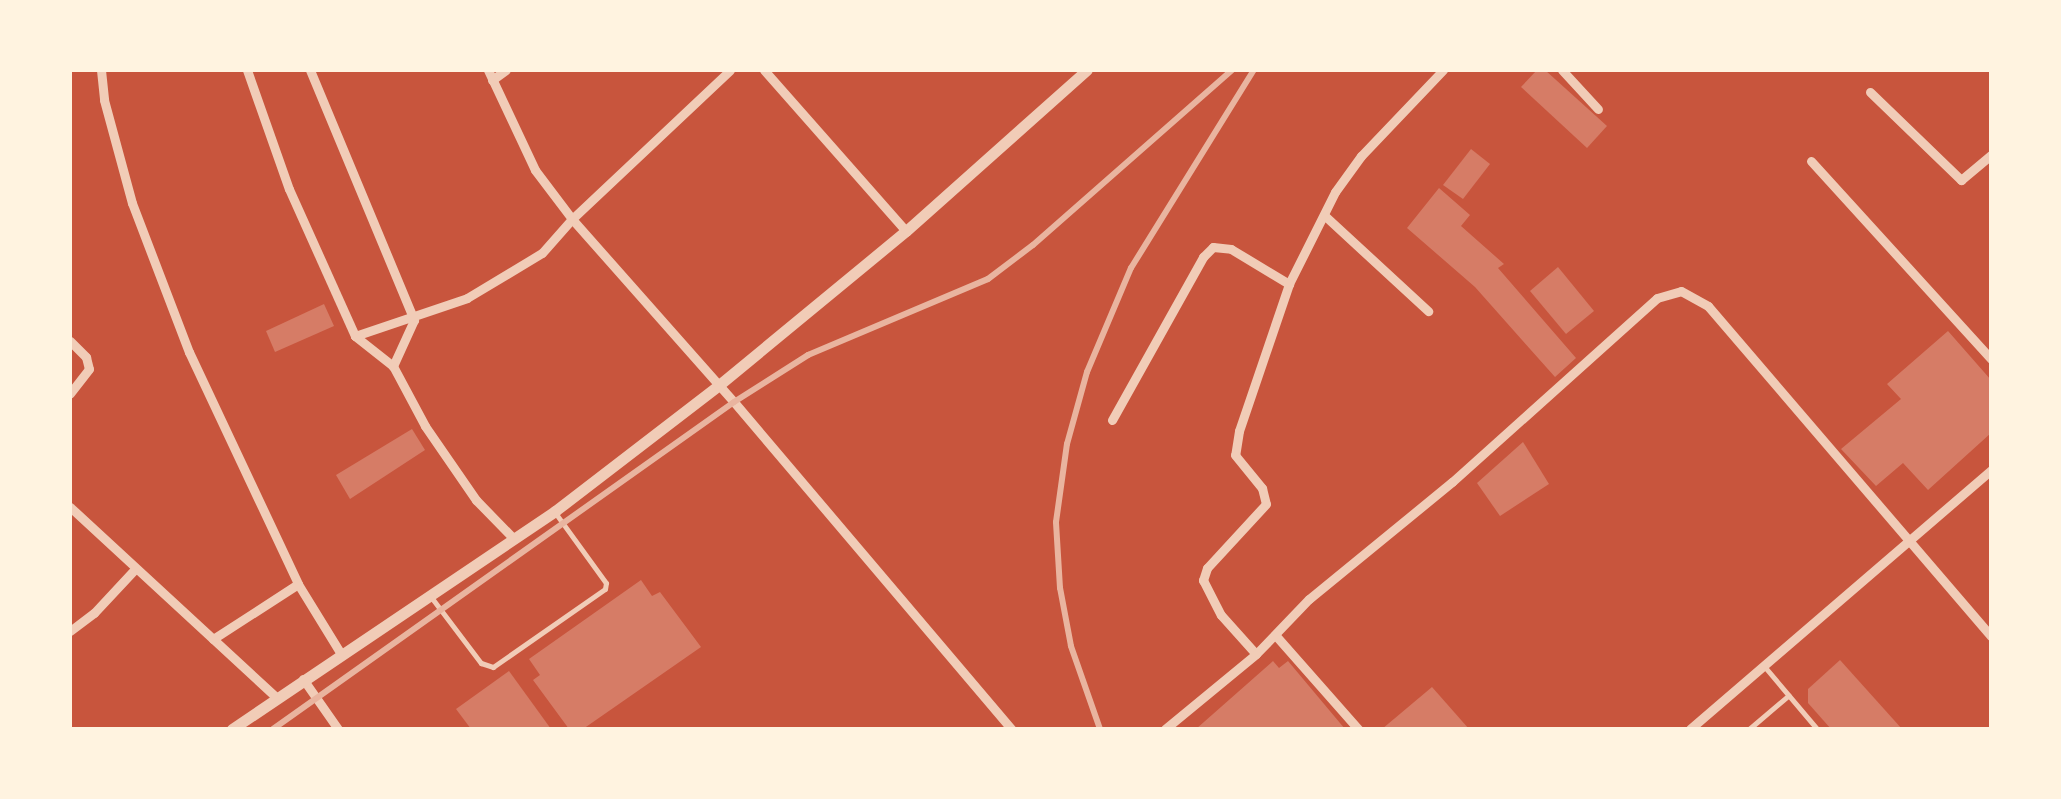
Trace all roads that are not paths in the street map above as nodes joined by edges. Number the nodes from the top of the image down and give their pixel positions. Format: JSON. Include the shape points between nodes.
{"nodes":[{"id":1,"x":101,"y":70,"type":"edge"},
{"id":2,"x":247,"y":70,"type":"edge"},
{"id":3,"x":310,"y":70,"type":"edge"},
{"id":4,"x":506,"y":70,"type":"edge"},
{"id":5,"x":730,"y":70,"type":"edge"},
{"id":6,"x":764,"y":70,"type":"edge"},
{"id":7,"x":1086,"y":70,"type":"edge"},
{"id":8,"x":1443,"y":70,"type":"edge"},
{"id":9,"x":1562,"y":70,"type":"edge"},
{"id":10,"x":490,"y":75,"type":"edge"},
{"id":11,"x":1870,"y":92,"type":"dead end"},
{"id":12,"x":1598,"y":110,"type":"dead end"},
{"id":13,"x":1991,"y":155,"type":"edge"},
{"id":14,"x":1810,"y":161,"type":"dead end"},
{"id":15,"x":1324,"y":214,"type":"junction"},
{"id":16,"x":572,"y":219,"type":"junction"},
{"id":17,"x":906,"y":231,"type":"junction"},
{"id":18,"x":1289,"y":284,"type":"junction"},
{"id":19,"x":1428,"y":311,"type":"dead end"},
{"id":20,"x":414,"y":320,"type":"junction"},
{"id":21,"x":355,"y":336,"type":"junction"},
{"id":22,"x":70,"y":341,"type":"edge"},
{"id":23,"x":1991,"y":359,"type":"edge"},
{"id":24,"x":392,"y":366,"type":"junction"},
{"id":25,"x":719,"y":385,"type":"junction"},
{"id":26,"x":70,"y":393,"type":"edge"},
{"id":27,"x":1112,"y":420,"type":"dead end"},
{"id":28,"x":1991,"y":470,"type":"edge"},
{"id":29,"x":70,"y":507,"type":"edge"},
{"id":30,"x":555,"y":511,"type":"junction"},
{"id":31,"x":514,"y":539,"type":"junction"},
{"id":32,"x":1912,"y":542,"type":"junction"},
{"id":33,"x":136,"y":569,"type":"junction"},
{"id":34,"x":298,"y":584,"type":"junction"},
{"id":35,"x":430,"y":596,"type":"junction"},
{"id":36,"x":70,"y":632,"type":"edge"},
{"id":37,"x":1991,"y":636,"type":"edge"},
{"id":38,"x":1277,"y":637,"type":"junction"},
{"id":39,"x":214,"y":640,"type":"junction"},
{"id":40,"x":341,"y":654,"type":"junction"},
{"id":41,"x":1256,"y":654,"type":"junction"},
{"id":42,"x":1764,"y":666,"type":"junction"},
{"id":43,"x":303,"y":679,"type":"junction"},
{"id":44,"x":1788,"y":695,"type":"junction"},
{"id":45,"x":276,"y":698,"type":"junction"},
{"id":46,"x":232,"y":729,"type":"edge"},
{"id":47,"x":338,"y":729,"type":"edge"},
{"id":48,"x":1010,"y":729,"type":"edge"},
{"id":49,"x":1165,"y":729,"type":"edge"},
{"id":50,"x":1358,"y":729,"type":"edge"},
{"id":51,"x":1690,"y":729,"type":"edge"},
{"id":52,"x":1749,"y":729,"type":"edge"},
{"id":53,"x":1818,"y":729,"type":"edge"}],
"edges":[{"from":1,"to":34,"type":"street","via":[[148,249],[230,447]]},
{"from":2,"to":21,"type":"street"},
{"from":3,"to":20,"type":"street"},
{"from":4,"to":10,"type":"street"},
{"from":5,"to":16,"type":"street"},
{"from":6,"to":17,"type":"street"},
{"from":7,"to":17,"type":"street"},
{"from":8,"to":15,"type":"street","via":[[1362,156]]},
{"from":9,"to":12,"type":"street"},
{"from":10,"to":16,"type":"street","via":[[535,170]]},
{"from":11,"to":13,"type":"street","via":[[1961,180]]},
{"from":14,"to":23,"type":"street"},
{"from":15,"to":18,"type":"street"},
{"from":15,"to":19,"type":"street"},
{"from":16,"to":20,"type":"street","via":[[542,253],[507,277]]},
{"from":16,"to":25,"type":"street"},
{"from":17,"to":25,"type":"street"},
{"from":18,"to":27,"type":"street","via":[[1231,249],[1214,247]]},
{"from":18,"to":41,"type":"street","via":[[1236,444],[1240,466],[1262,488],[1266,504],[1203,580],[1221,615]]},
{"from":20,"to":21,"type":"street"},
{"from":20,"to":24,"type":"street"},
{"from":21,"to":24,"type":"street"},
{"from":22,"to":26,"type":"street","via":[[89,369]]},
{"from":24,"to":31,"type":"street","via":[[476,500]]},
{"from":25,"to":30,"type":"street"},
{"from":25,"to":48,"type":"street"},
{"from":28,"to":32,"type":"street"},
{"from":29,"to":33,"type":"street"},
{"from":30,"to":31,"type":"street"},
{"from":30,"to":35,"type":"lane","via":[[605,589],[493,667],[481,663]]},
{"from":31,"to":35,"type":"street"},
{"from":32,"to":37,"type":"street"},
{"from":32,"to":38,"type":"street","via":[[1708,306],[1690,292],[1672,291],[1309,599]]},
{"from":32,"to":42,"type":"street"},
{"from":33,"to":36,"type":"street"},
{"from":33,"to":39,"type":"street"},
{"from":34,"to":39,"type":"street"},
{"from":34,"to":40,"type":"street"},
{"from":35,"to":40,"type":"street"},
{"from":38,"to":41,"type":"street"},
{"from":38,"to":50,"type":"street"},
{"from":39,"to":45,"type":"street"},
{"from":40,"to":43,"type":"street"},
{"from":41,"to":49,"type":"street"},
{"from":42,"to":44,"type":"lane"},
{"from":42,"to":51,"type":"street"},
{"from":43,"to":45,"type":"street"},
{"from":43,"to":47,"type":"street"},
{"from":44,"to":52,"type":"lane"},
{"from":44,"to":53,"type":"lane"},
{"from":45,"to":46,"type":"street"}]}
